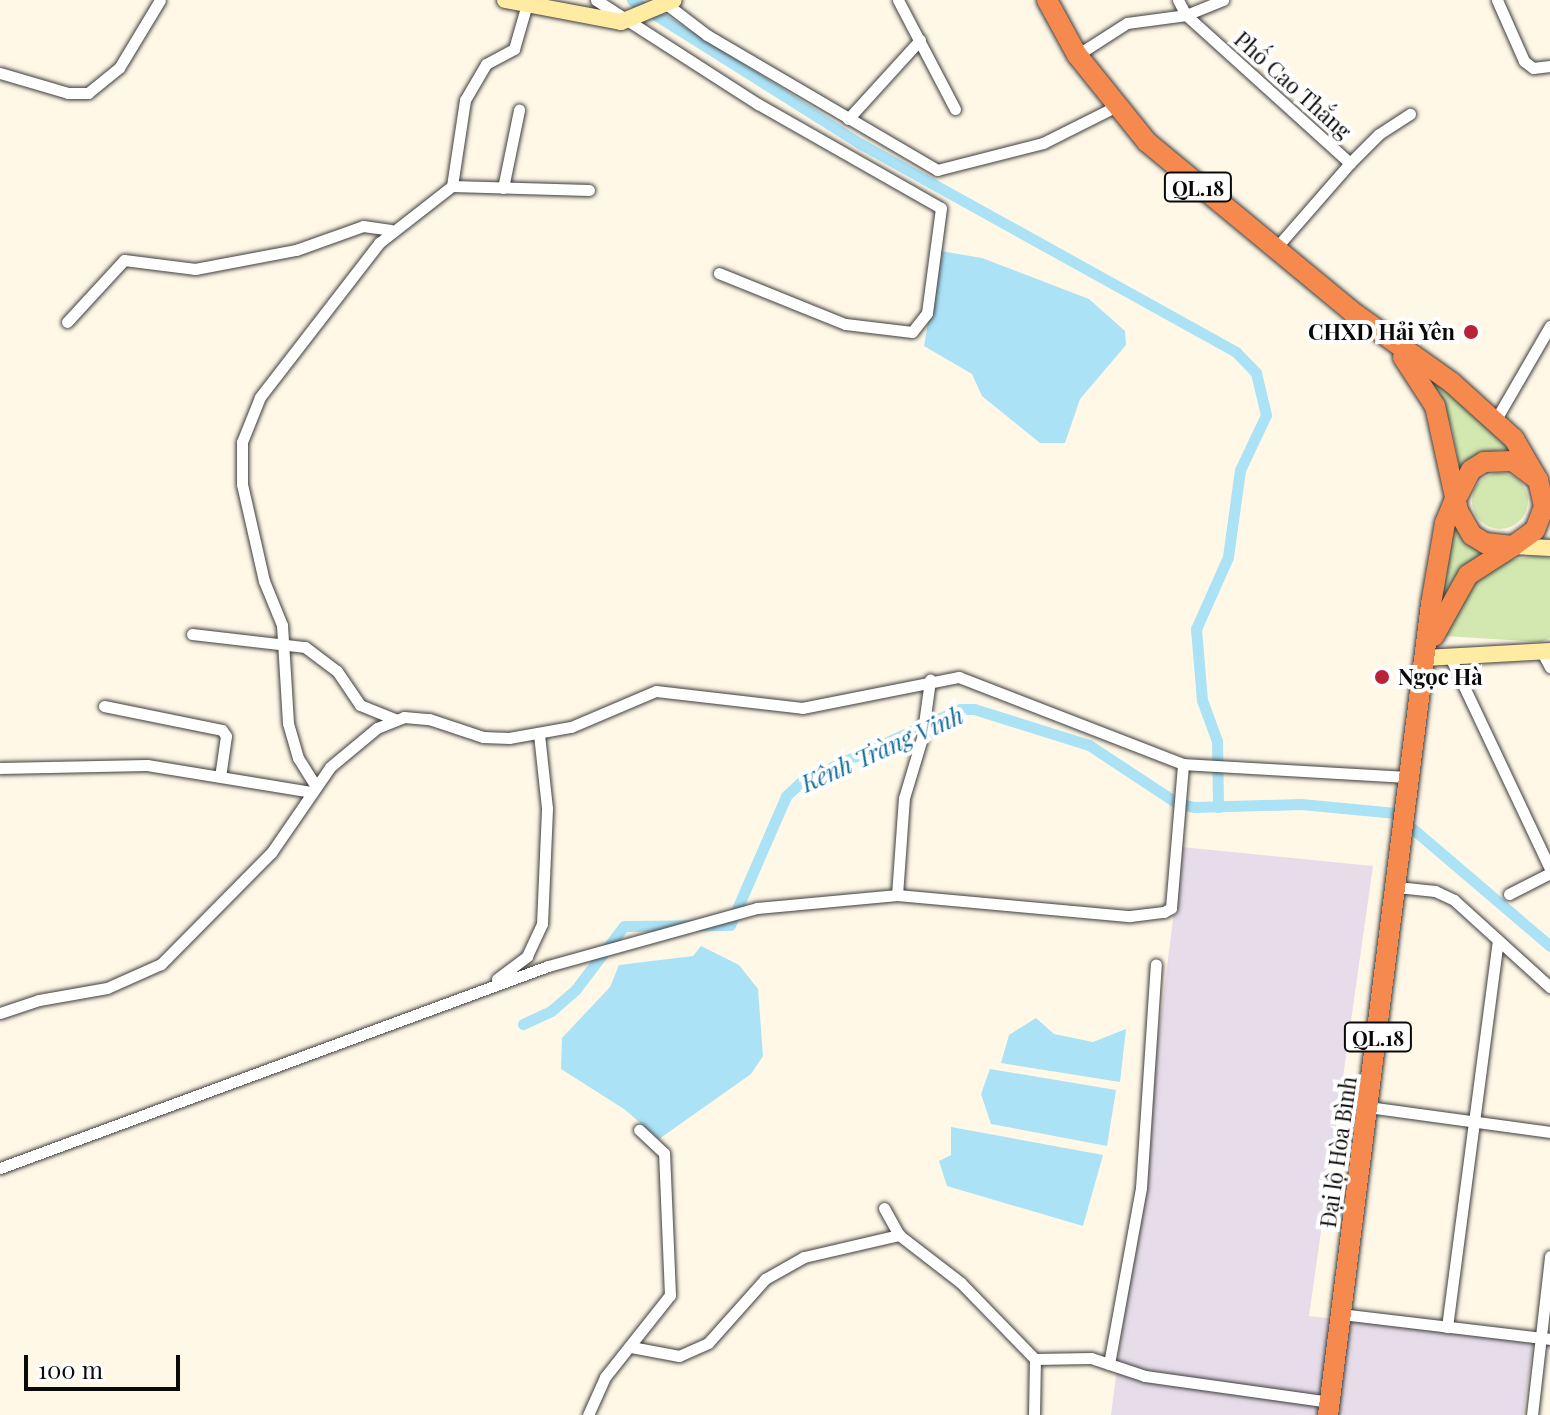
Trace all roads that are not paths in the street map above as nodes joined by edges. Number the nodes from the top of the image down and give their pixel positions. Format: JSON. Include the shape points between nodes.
{"nodes":[{"id":1,"x":160,"y":0,"type":"edge"},
{"id":2,"x":505,"y":0,"type":"edge"},
{"id":3,"x":596,"y":0,"type":"edge"},
{"id":4,"x":898,"y":0,"type":"edge"},
{"id":5,"x":1047,"y":0,"type":"edge"},
{"id":6,"x":1178,"y":0,"type":"edge"},
{"id":7,"x":1223,"y":0,"type":"edge"},
{"id":8,"x":1497,"y":0,"type":"edge"},
{"id":9,"x":665,"y":3,"type":"edge"},
{"id":10,"x":527,"y":4,"type":"junction"},
{"id":11,"x":1186,"y":15,"type":"junction"},
{"id":12,"x":633,"y":20,"type":"junction"},
{"id":13,"x":920,"y":40,"type":"junction"},
{"id":14,"x":1077,"y":55,"type":"junction"},
{"id":15,"x":1550,"y":66,"type":"edge"},
{"id":16,"x":0,"y":73,"type":"edge"},
{"id":17,"x":1115,"y":107,"type":"junction"},
{"id":18,"x":955,"y":109,"type":"dead end"},
{"id":19,"x":519,"y":110,"type":"dead end"},
{"id":20,"x":1410,"y":114,"type":"dead end"},
{"id":21,"x":848,"y":119,"type":"junction"},
{"id":22,"x":1350,"y":163,"type":"junction"},
{"id":23,"x":452,"y":186,"type":"junction"},
{"id":24,"x":503,"y":188,"type":"junction"},
{"id":25,"x":589,"y":190,"type":"dead end"},
{"id":26,"x":391,"y":230,"type":"junction"},
{"id":27,"x":1275,"y":249,"type":"junction"},
{"id":28,"x":719,"y":273,"type":"dead end"},
{"id":29,"x":67,"y":322,"type":"dead end"},
{"id":30,"x":1550,"y":326,"type":"edge"},
{"id":31,"x":1387,"y":339,"type":"junction"},
{"id":32,"x":1495,"y":421,"type":"junction"},
{"id":33,"x":1448,"y":448,"type":"junction"},
{"id":34,"x":1540,"y":476,"type":"edge"},
{"id":35,"x":1455,"y":503,"type":"junction"},
{"id":36,"x":1513,"y":546,"type":"junction"},
{"id":37,"x":1550,"y":548,"type":"edge"},
{"id":38,"x":192,"y":634,"type":"dead end"},
{"id":39,"x":282,"y":643,"type":"junction"},
{"id":40,"x":1450,"y":657,"type":"junction"},
{"id":41,"x":1548,"y":657,"type":"edge"},
{"id":42,"x":1425,"y":658,"type":"junction"},
{"id":43,"x":930,"y":680,"type":"junction"},
{"id":44,"x":104,"y":706,"type":"dead end"},
{"id":45,"x":394,"y":719,"type":"junction"},
{"id":46,"x":539,"y":734,"type":"junction"},
{"id":47,"x":1183,"y":764,"type":"junction"},
{"id":48,"x":0,"y":768,"type":"edge"},
{"id":49,"x":220,"y":777,"type":"junction"},
{"id":50,"x":1411,"y":777,"type":"junction"},
{"id":51,"x":313,"y":789,"type":"junction"},
{"id":52,"x":1550,"y":871,"type":"edge"},
{"id":53,"x":1397,"y":887,"type":"junction"},
{"id":54,"x":1509,"y":894,"type":"dead end"},
{"id":55,"x":897,"y":895,"type":"junction"},
{"id":56,"x":1498,"y":940,"type":"junction"},
{"id":57,"x":1156,"y":965,"type":"dead end"},
{"id":58,"x":1550,"y":987,"type":"edge"},
{"id":59,"x":480,"y":990,"type":"junction"},
{"id":60,"x":0,"y":1013,"type":"edge"},
{"id":61,"x":1368,"y":1107,"type":"junction"},
{"id":62,"x":1473,"y":1121,"type":"junction"},
{"id":63,"x":639,"y":1130,"type":"dead end"},
{"id":64,"x":1550,"y":1132,"type":"edge"},
{"id":65,"x":0,"y":1168,"type":"edge"},
{"id":66,"x":884,"y":1208,"type":"dead end"},
{"id":67,"x":899,"y":1235,"type":"junction"},
{"id":68,"x":1550,"y":1256,"type":"edge"},
{"id":69,"x":1341,"y":1314,"type":"junction"},
{"id":70,"x":1447,"y":1327,"type":"junction"},
{"id":71,"x":1545,"y":1339,"type":"edge"},
{"id":72,"x":631,"y":1347,"type":"junction"},
{"id":73,"x":1035,"y":1359,"type":"junction"},
{"id":74,"x":1109,"y":1364,"type":"junction"},
{"id":75,"x":1329,"y":1409,"type":"edge"},
{"id":76,"x":588,"y":1415,"type":"edge"},
{"id":77,"x":1034,"y":1415,"type":"edge"},
{"id":78,"x":1532,"y":1415,"type":"edge"}],
"edges":[{"from":1,"to":16,"type":"street","via":[[119,68],[88,93],[68,93]]},
{"from":2,"to":10,"type":"street"},
{"from":3,"to":12,"type":"street"},
{"from":4,"to":13,"type":"street"},
{"from":5,"to":14,"type":"highway","number":"QL.18"},
{"from":6,"to":11,"type":"street","name":"Phố Cao Thắng"},
{"from":7,"to":11,"type":"street"},
{"from":8,"to":15,"type":"street","via":[[1524,61],[1533,68]]},
{"from":9,"to":12,"type":"street"},
{"from":9,"to":21,"type":"street"},
{"from":10,"to":12,"type":"street"},
{"from":10,"to":23,"type":"street","via":[[514,49],[486,64],[465,100]]},
{"from":11,"to":14,"type":"street","via":[[1136,19]]},
{"from":11,"to":22,"type":"street","name":"Phố Cao Thắng"},
{"from":12,"to":28,"type":"street","via":[[802,130],[941,208],[927,313],[912,332],[845,324]]},
{"from":13,"to":18,"type":"street"},
{"from":13,"to":21,"type":"street"},
{"from":14,"to":17,"type":"highway","number":"QL.18"},
{"from":17,"to":21,"type":"street","via":[[1043,143],[949,170],[937,170]]},
{"from":17,"to":27,"type":"highway","number":"QL.18","via":[[1156,150]]},
{"from":19,"to":24,"type":"street"},
{"from":20,"to":22,"type":"street","via":[[1379,134]]},
{"from":22,"to":27,"type":"street"},
{"from":23,"to":24,"type":"street"},
{"from":23,"to":26,"type":"street"},
{"from":24,"to":25,"type":"street"},
{"from":26,"to":29,"type":"street","via":[[363,226],[296,250],[195,269],[124,260]]},
{"from":26,"to":39,"type":"street","via":[[260,397],[242,442],[242,484],[264,581],[282,625]]},
{"from":27,"to":31,"type":"highway","number":"QL.18"},
{"from":30,"to":32,"type":"street"},
{"from":31,"to":32,"type":"highway","via":[[1444,377]]},
{"from":31,"to":33,"type":"highway","via":[[1429,392]]},
{"from":32,"to":34,"type":"highway"},
{"from":33,"to":35,"type":"highway"},
{"from":33,"to":35,"type":"highway"},
{"from":34,"to":35,"type":"highway","via":[[1498,459],[1484,462]]},
{"from":34,"to":36,"type":"highway","via":[[1541,519]]},
{"from":35,"to":36,"type":"highway","via":[[1472,535],[1485,543]]},
{"from":35,"to":42,"type":"highway","name":"Đại lộ Hòa Bình"},
{"from":36,"to":37,"type":"street"},
{"from":36,"to":42,"type":"highway","via":[[1477,566],[1460,585]]},
{"from":38,"to":39,"type":"street"},
{"from":39,"to":45,"type":"street","via":[[298,644],[323,659],[360,705]]},
{"from":39,"to":51,"type":"street","via":[[288,723]]},
{"from":40,"to":41,"type":"street"},
{"from":40,"to":42,"type":"street"},
{"from":40,"to":52,"type":"street"},
{"from":42,"to":50,"type":"highway","name":"Đại lộ Hòa Bình","number":"QL.18"},
{"from":43,"to":46,"type":"street","via":[[802,708],[656,691],[571,727]]},
{"from":43,"to":47,"type":"street","via":[[970,678]]},
{"from":43,"to":55,"type":"street","via":[[922,738],[904,798]]},
{"from":44,"to":49,"type":"street","via":[[222,730],[226,736]]},
{"from":45,"to":46,"type":"street","via":[[429,719],[494,738]]},
{"from":45,"to":51,"type":"street","via":[[342,756]]},
{"from":46,"to":59,"type":"street","via":[[547,808],[542,924],[527,956]]},
{"from":47,"to":50,"type":"street"},
{"from":47,"to":55,"type":"street","via":[[1171,908],[1164,912],[1130,916]]},
{"from":48,"to":49,"type":"street","via":[[147,765]]},
{"from":49,"to":51,"type":"street"},
{"from":50,"to":53,"type":"highway","name":"Đại lộ Hòa Bình","number":"QL.18"},
{"from":51,"to":60,"type":"street","via":[[288,831],[247,880],[150,972]]},
{"from":52,"to":54,"type":"street"},
{"from":53,"to":56,"type":"street","via":[[1435,891],[1454,900]]},
{"from":53,"to":61,"type":"highway","name":"Đại lộ Hòa Bình","number":"QL.18"},
{"from":55,"to":59,"type":"street","via":[[757,908],[654,934]]},
{"from":56,"to":58,"type":"street"},
{"from":56,"to":62,"type":"street"},
{"from":57,"to":74,"type":"street","via":[[1141,1188]]},
{"from":59,"to":65,"type":"street"},
{"from":61,"to":62,"type":"street"},
{"from":61,"to":69,"type":"highway","name":"Đại lộ Hòa Bình","number":"QL.18"},
{"from":62,"to":64,"type":"street"},
{"from":62,"to":70,"type":"street"},
{"from":63,"to":72,"type":"street","via":[[664,1153],[665,1250],[672,1284],[665,1307]]},
{"from":66,"to":67,"type":"street"},
{"from":67,"to":72,"type":"street","via":[[804,1257],[754,1289],[708,1343],[679,1356]]},
{"from":67,"to":73,"type":"street","via":[[961,1283]]},
{"from":68,"to":71,"type":"street"},
{"from":69,"to":70,"type":"street"},
{"from":69,"to":75,"type":"highway","name":"Đại lộ Hòa Bình","number":"QL.18"},
{"from":70,"to":71,"type":"street"},
{"from":71,"to":78,"type":"street"},
{"from":72,"to":76,"type":"street","via":[[605,1377]]},
{"from":73,"to":74,"type":"street","via":[[1091,1358]]},
{"from":73,"to":77,"type":"street"},
{"from":74,"to":75,"type":"street","via":[[1145,1376]]}]}
